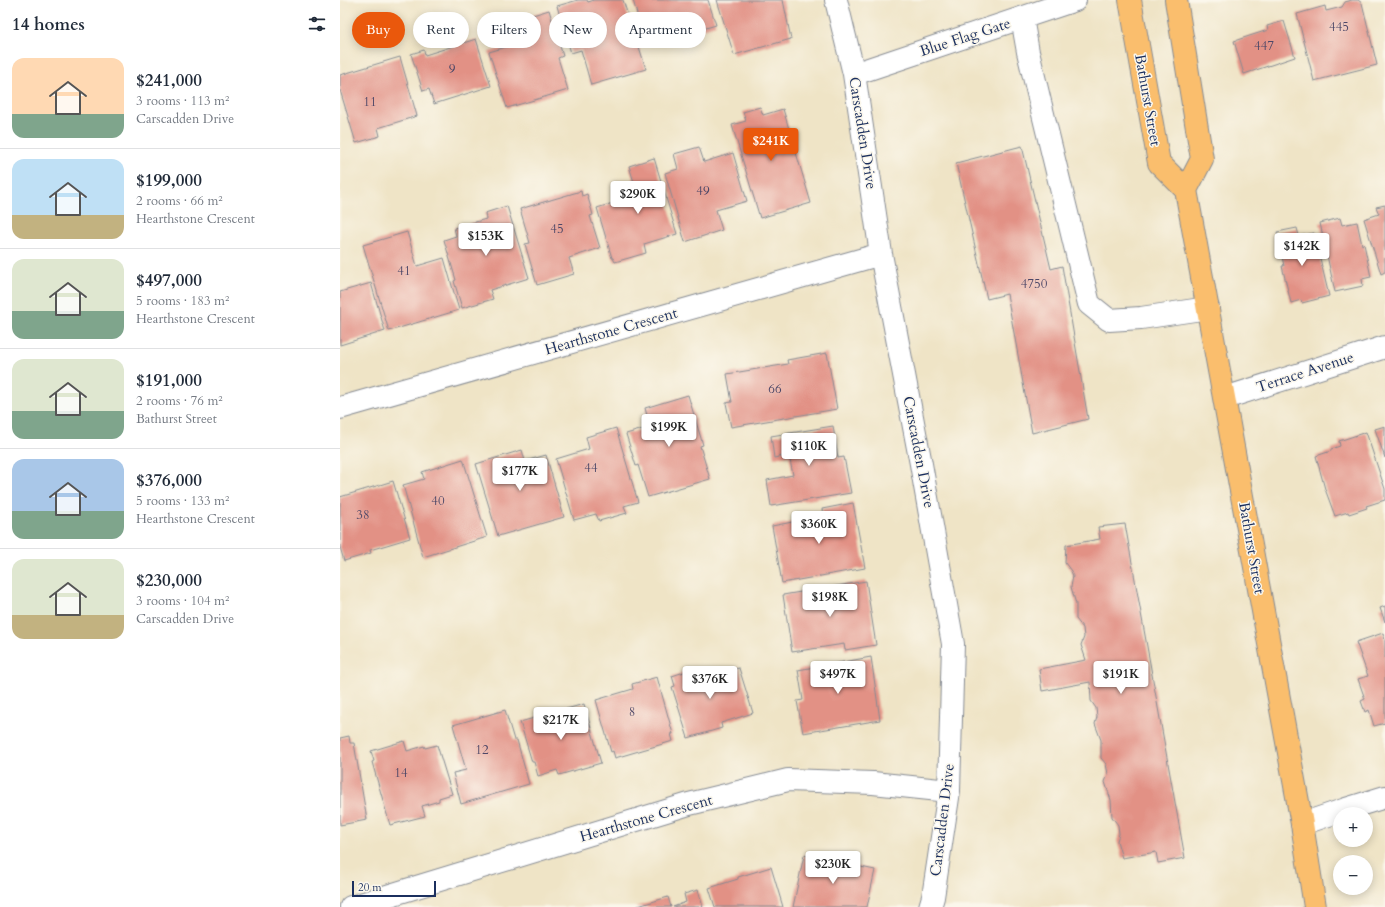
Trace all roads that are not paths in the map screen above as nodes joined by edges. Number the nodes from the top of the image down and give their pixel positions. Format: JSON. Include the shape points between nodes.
{"nodes":[{"id":1,"x":836,"y":0,"type":"edge"},
{"id":2,"x":1075,"y":0,"type":"edge"},
{"id":3,"x":1130,"y":0,"type":"edge"},
{"id":4,"x":1176,"y":0,"type":"edge"},
{"id":5,"x":1022,"y":18,"type":"junction"},
{"id":6,"x":854,"y":74,"type":"junction"},
{"id":7,"x":1186,"y":190,"type":"junction"},
{"id":8,"x":881,"y":254,"type":"junction"},
{"id":9,"x":1208,"y":308,"type":"junction"},
{"id":10,"x":1385,"y":347,"type":"edge"},
{"id":11,"x":1225,"y":398,"type":"junction"},
{"id":12,"x":340,"y":408,"type":"edge"},
{"id":13,"x":949,"y":791,"type":"junction"},
{"id":14,"x":1385,"y":797,"type":"edge"},
{"id":15,"x":1302,"y":824,"type":"junction"},
{"id":16,"x":351,"y":907,"type":"edge"},
{"id":17,"x":930,"y":907,"type":"edge"},
{"id":18,"x":1315,"y":907,"type":"edge"}],
"edges":[{"from":1,"to":6,"type":"street","name":"Carscadden Drive"},
{"from":2,"to":5,"type":"street","name":"Blue Flag Gate"},
{"from":3,"to":7,"type":"main road","name":"Bathurst Street","via":[[1159,163]]},
{"from":4,"to":7,"type":"main road","via":[[1202,160]]},
{"from":5,"to":6,"type":"street","name":"Blue Flag Gate"},
{"from":5,"to":9,"type":"street","via":[[1089,304],[1109,320]]},
{"from":6,"to":8,"type":"street","name":"Carscadden Drive"},
{"from":7,"to":9,"type":"main road","name":"Bathurst Street"},
{"from":8,"to":12,"type":"street","name":"Hearthstone Crescent"},
{"from":8,"to":13,"type":"street","name":"Carscadden Drive","via":[[953,644]]},
{"from":9,"to":11,"type":"main road","name":"Bathurst Street"},
{"from":10,"to":11,"type":"street","name":"Terrace Avenue"},
{"from":11,"to":15,"type":"main road","name":"Bathurst Street"},
{"from":13,"to":16,"type":"street","name":"Hearthstone Crescent","via":[[873,783],[788,780],[689,804]]},
{"from":13,"to":17,"type":"street","name":"Carscadden Drive"},
{"from":14,"to":15,"type":"street"},
{"from":15,"to":18,"type":"main road","name":"Bathurst Street"}]}
